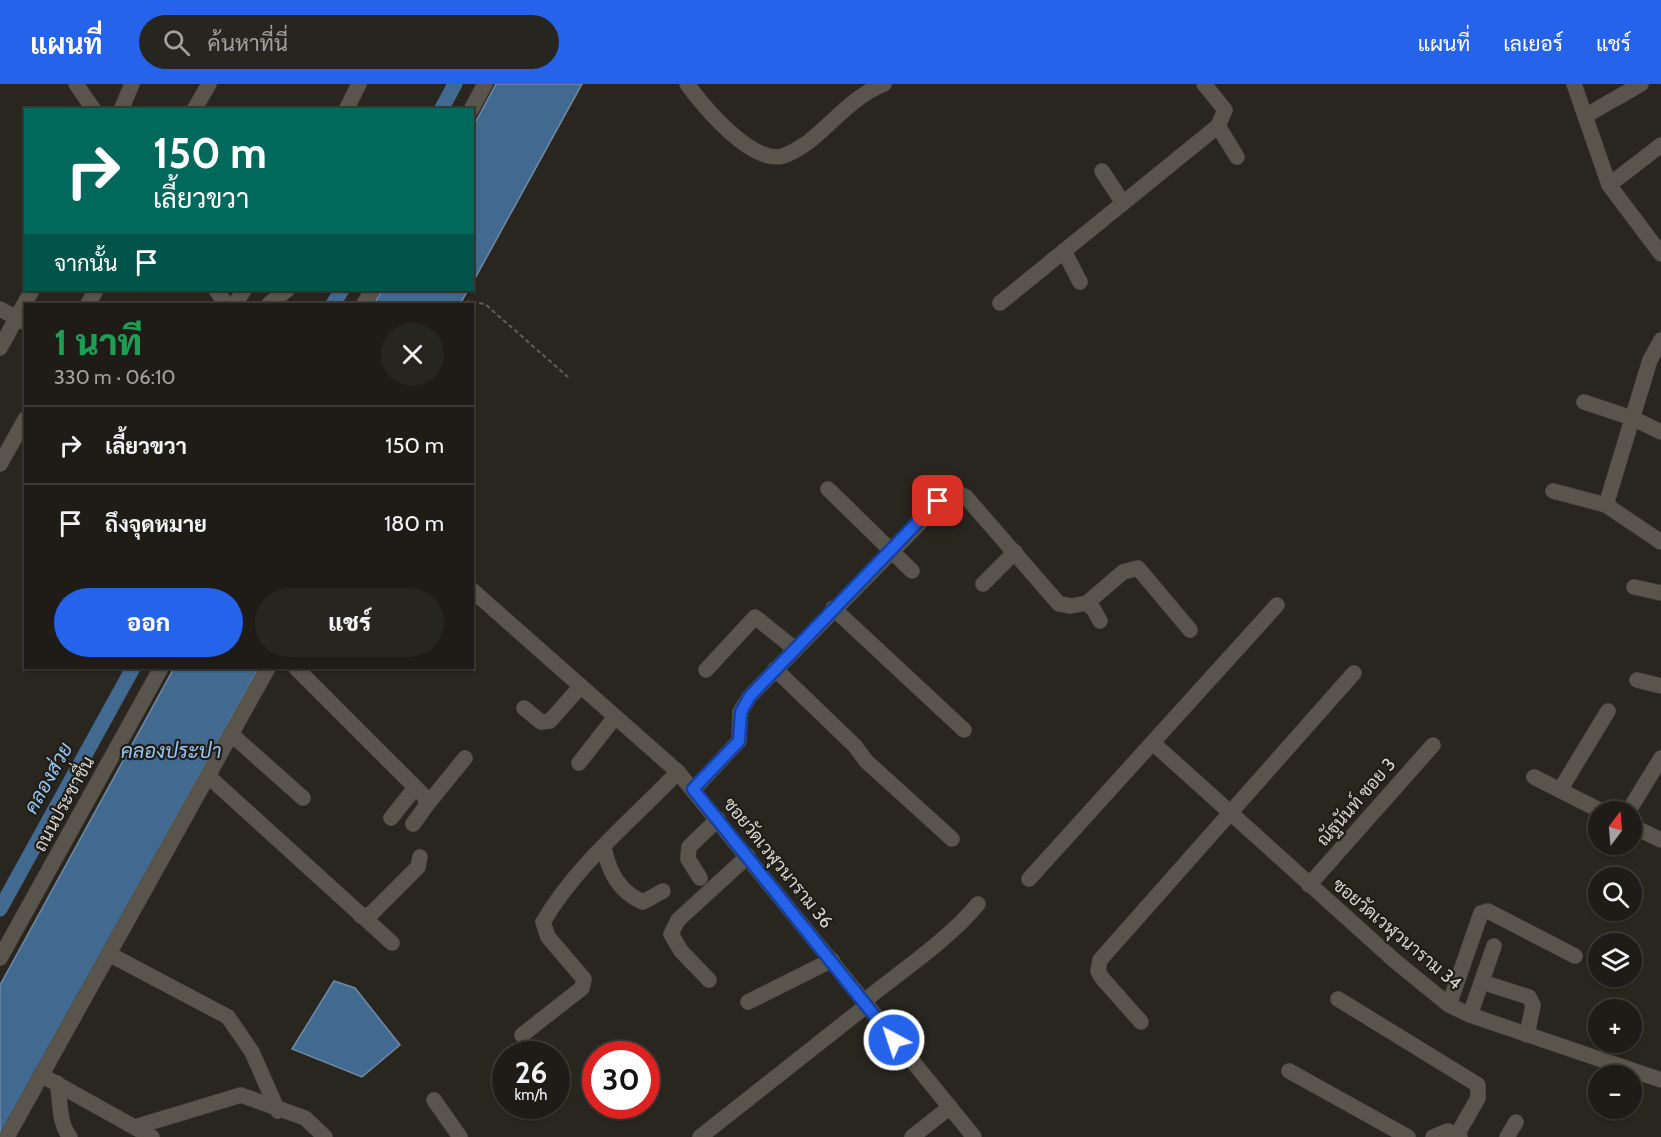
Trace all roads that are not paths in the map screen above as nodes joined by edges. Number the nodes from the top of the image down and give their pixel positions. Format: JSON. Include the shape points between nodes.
{"nodes":[{"id":1,"x":76,"y":84,"type":"edge"},
{"id":2,"x":132,"y":84,"type":"edge"},
{"id":3,"x":209,"y":84,"type":"edge"},
{"id":4,"x":359,"y":84,"type":"edge"},
{"id":5,"x":485,"y":84,"type":"edge"},
{"id":6,"x":687,"y":84,"type":"edge"},
{"id":7,"x":884,"y":84,"type":"edge"},
{"id":8,"x":1204,"y":84,"type":"edge"},
{"id":9,"x":1574,"y":84,"type":"edge"},
{"id":10,"x":1641,"y":84,"type":"edge"},
{"id":11,"x":93,"y":108,"type":"edge"},
{"id":12,"x":122,"y":108,"type":"edge"},
{"id":13,"x":195,"y":108,"type":"edge"},
{"id":14,"x":347,"y":108,"type":"edge"},
{"id":15,"x":472,"y":108,"type":"edge"},
{"id":16,"x":1585,"y":116,"type":"junction"},
{"id":17,"x":1218,"y":126,"type":"junction"},
{"id":18,"x":1661,"y":145,"type":"edge"},
{"id":19,"x":1237,"y":157,"type":"dead end"},
{"id":20,"x":1609,"y":184,"type":"junction"},
{"id":21,"x":1658,"y":245,"type":"edge"},
{"id":22,"x":1064,"y":251,"type":"junction"},
{"id":23,"x":1080,"y":282,"type":"dead end"},
{"id":24,"x":286,"y":291,"type":"edge"},
{"id":25,"x":270,"y":303,"type":"edge"},
{"id":26,"x":1000,"y":303,"type":"dead end"},
{"id":27,"x":0,"y":309,"type":"edge"},
{"id":28,"x":21,"y":320,"type":"edge"},
{"id":29,"x":1661,"y":339,"type":"edge"},
{"id":30,"x":0,"y":348,"type":"edge"},
{"id":31,"x":1584,"y":402,"type":"dead end"},
{"id":32,"x":1632,"y":418,"type":"junction"},
{"id":33,"x":24,"y":422,"type":"edge"},
{"id":34,"x":1661,"y":432,"type":"edge"},
{"id":35,"x":0,"y":464,"type":"edge"},
{"id":36,"x":828,"y":489,"type":"dead end"},
{"id":37,"x":1553,"y":491,"type":"dead end"},
{"id":38,"x":1606,"y":505,"type":"junction"},
{"id":39,"x":1661,"y":542,"type":"edge"},
{"id":40,"x":890,"y":550,"type":"junction"},
{"id":41,"x":1015,"y":552,"type":"junction"},
{"id":42,"x":912,"y":571,"type":"dead end"},
{"id":43,"x":983,"y":584,"type":"dead end"},
{"id":44,"x":1634,"y":587,"type":"dead end"},
{"id":45,"x":474,"y":592,"type":"edge"},
{"id":46,"x":1661,"y":593,"type":"edge"},
{"id":47,"x":1087,"y":603,"type":"junction"},
{"id":48,"x":1277,"y":605,"type":"dead end"},
{"id":49,"x":833,"y":608,"type":"junction"},
{"id":50,"x":1100,"y":621,"type":"dead end"},
{"id":51,"x":1190,"y":630,"type":"dead end"},
{"id":52,"x":795,"y":649,"type":"junction"},
{"id":53,"x":160,"y":669,"type":"edge"},
{"id":54,"x":267,"y":669,"type":"edge"},
{"id":55,"x":297,"y":669,"type":"edge"},
{"id":56,"x":775,"y":669,"type":"junction"},
{"id":57,"x":706,"y":670,"type":"dead end"},
{"id":58,"x":1354,"y":673,"type":"dead end"},
{"id":59,"x":1638,"y":680,"type":"dead end"},
{"id":60,"x":581,"y":686,"type":"junction"},
{"id":61,"x":1661,"y":686,"type":"edge"},
{"id":62,"x":524,"y":708,"type":"dead end"},
{"id":63,"x":1608,"y":711,"type":"dead end"},
{"id":64,"x":615,"y":717,"type":"junction"},
{"id":65,"x":964,"y":730,"type":"dead end"},
{"id":66,"x":231,"y":734,"type":"junction"},
{"id":67,"x":1153,"y":743,"type":"junction"},
{"id":68,"x":1432,"y":745,"type":"dead end"},
{"id":69,"x":465,"y":758,"type":"dead end"},
{"id":70,"x":1661,"y":758,"type":"edge"},
{"id":71,"x":579,"y":764,"type":"dead end"},
{"id":72,"x":678,"y":772,"type":"junction"},
{"id":73,"x":208,"y":776,"type":"junction"},
{"id":74,"x":1534,"y":777,"type":"dead end"},
{"id":75,"x":415,"y":788,"type":"junction"},
{"id":76,"x":693,"y":789,"type":"junction"},
{"id":77,"x":1560,"y":790,"type":"junction"},
{"id":78,"x":303,"y":798,"type":"dead end"},
{"id":79,"x":1635,"y":801,"type":"edge"},
{"id":80,"x":1588,"y":804,"type":"edge"},
{"id":81,"x":426,"y":806,"type":"junction"},
{"id":82,"x":1229,"y":812,"type":"junction"},
{"id":83,"x":392,"y":818,"type":"dead end"},
{"id":84,"x":718,"y":819,"type":"junction"},
{"id":85,"x":413,"y":824,"type":"dead end"},
{"id":86,"x":1642,"y":831,"type":"edge"},
{"id":87,"x":952,"y":839,"type":"dead end"},
{"id":88,"x":1661,"y":840,"type":"edge"},
{"id":89,"x":604,"y":848,"type":"junction"},
{"id":90,"x":748,"y":856,"type":"junction"},
{"id":91,"x":420,"y":857,"type":"dead end"},
{"id":92,"x":700,"y":878,"type":"dead end"},
{"id":93,"x":1029,"y":879,"type":"dead end"},
{"id":94,"x":1309,"y":885,"type":"junction"},
{"id":95,"x":663,"y":891,"type":"dead end"},
{"id":96,"x":978,"y":904,"type":"dead end"},
{"id":97,"x":361,"y":916,"type":"junction"},
{"id":98,"x":392,"y":943,"type":"dead end"},
{"id":99,"x":1494,"y":946,"type":"dead end"},
{"id":100,"x":109,"y":954,"type":"junction"},
{"id":101,"x":1575,"y":956,"type":"dead end"},
{"id":102,"x":0,"y":958,"type":"edge"},
{"id":103,"x":832,"y":960,"type":"junction"},
{"id":104,"x":709,"y":980,"type":"dead end"},
{"id":105,"x":1482,"y":982,"type":"junction"},
{"id":106,"x":1338,"y":999,"type":"dead end"},
{"id":107,"x":748,"y":1002,"type":"dead end"},
{"id":108,"x":865,"y":1004,"type":"junction"},
{"id":109,"x":1449,"y":1005,"type":"junction"},
{"id":110,"x":1470,"y":1016,"type":"junction"},
{"id":111,"x":1141,"y":1022,"type":"dead end"},
{"id":112,"x":522,"y":1035,"type":"dead end"},
{"id":113,"x":1527,"y":1035,"type":"junction"},
{"id":114,"x":1289,"y":1071,"type":"dead end"},
{"id":115,"x":41,"y":1075,"type":"junction"},
{"id":116,"x":1661,"y":1080,"type":"edge"},
{"id":117,"x":57,"y":1083,"type":"junction"},
{"id":118,"x":434,"y":1100,"type":"dead end"},
{"id":119,"x":950,"y":1107,"type":"junction"},
{"id":120,"x":277,"y":1109,"type":"junction"},
{"id":121,"x":1516,"y":1122,"type":"dead end"},
{"id":122,"x":135,"y":1127,"type":"junction"},
{"id":123,"x":1458,"y":1136,"type":"edge"},
{"id":124,"x":7,"y":1137,"type":"edge"},
{"id":125,"x":70,"y":1137,"type":"edge"},
{"id":126,"x":152,"y":1137,"type":"edge"},
{"id":127,"x":325,"y":1137,"type":"edge"},
{"id":128,"x":460,"y":1137,"type":"edge"},
{"id":129,"x":700,"y":1137,"type":"edge"},
{"id":130,"x":912,"y":1137,"type":"edge"},
{"id":131,"x":974,"y":1137,"type":"edge"},
{"id":132,"x":1408,"y":1137,"type":"edge"},
{"id":133,"x":1433,"y":1137,"type":"edge"},
{"id":134,"x":1507,"y":1137,"type":"edge"}],
"edges":[{"from":1,"to":11,"type":"street"},
{"from":2,"to":12,"type":"street"},
{"from":3,"to":13,"type":"street"},
{"from":4,"to":14,"type":"street"},
{"from":5,"to":15,"type":"street"},
{"from":6,"to":7,"type":"street","via":[[748,148],[782,156],[806,144],[865,91]]},
{"from":8,"to":17,"type":"street","via":[[1225,110]]},
{"from":9,"to":16,"type":"street"},
{"from":10,"to":16,"type":"street"},
{"from":16,"to":20,"type":"street"},
{"from":17,"to":19,"type":"street"},
{"from":17,"to":22,"type":"street","via":[[1112,187]]},
{"from":18,"to":20,"type":"street"},
{"from":20,"to":21,"type":"street"},
{"from":22,"to":23,"type":"street"},
{"from":22,"to":26,"type":"street"},
{"from":24,"to":25,"type":"street"},
{"from":27,"to":28,"type":"street"},
{"from":28,"to":30,"type":"street"},
{"from":29,"to":32,"type":"street","via":[[1650,360]]},
{"from":31,"to":32,"type":"street"},
{"from":32,"to":34,"type":"street"},
{"from":32,"to":38,"type":"street"},
{"from":33,"to":35,"type":"street"},
{"from":36,"to":40,"type":"street"},
{"from":37,"to":38,"type":"street"},
{"from":38,"to":39,"type":"street"},
{"from":40,"to":41,"type":"street","via":[[952,490],[966,497]]},
{"from":40,"to":42,"type":"street"},
{"from":40,"to":49,"type":"street"},
{"from":41,"to":43,"type":"street"},
{"from":41,"to":47,"type":"street","via":[[1059,604]]},
{"from":44,"to":46,"type":"street"},
{"from":45,"to":60,"type":"street","name":"ซอยวัดเวฬุวนาราม 36"},
{"from":47,"to":50,"type":"street"},
{"from":47,"to":51,"type":"street","via":[[1123,572],[1138,568]]},
{"from":48,"to":67,"type":"street"},
{"from":49,"to":52,"type":"street"},
{"from":49,"to":65,"type":"street"},
{"from":52,"to":56,"type":"street"},
{"from":52,"to":57,"type":"street","via":[[755,617]]},
{"from":53,"to":102,"type":"street","name":"ถนนประชาชื่น"},
{"from":54,"to":66,"type":"street"},
{"from":55,"to":75,"type":"street"},
{"from":56,"to":76,"type":"street","via":[[741,712],[739,741]]},
{"from":56,"to":87,"type":"street"},
{"from":58,"to":82,"type":"street"},
{"from":59,"to":61,"type":"street"},
{"from":60,"to":62,"type":"street","via":[[550,721],[541,722]]},
{"from":60,"to":64,"type":"street","name":"ซอยวัดเวฬุวนาราม 36"},
{"from":63,"to":77,"type":"street"},
{"from":64,"to":71,"type":"street"},
{"from":64,"to":72,"type":"street","name":"ซอยวัดเวฬุวนาราม 36"},
{"from":66,"to":73,"type":"street"},
{"from":66,"to":78,"type":"street"},
{"from":67,"to":82,"type":"street","name":"ซอยวัดเวฬุวนาราม 34"},
{"from":67,"to":93,"type":"street"},
{"from":68,"to":94,"type":"street","name":"ณัฐนันท์ ซอย 3"},
{"from":69,"to":81,"type":"street"},
{"from":70,"to":79,"type":"street"},
{"from":72,"to":76,"type":"street","name":"ซอยวัดเวฬุวนาราม 36"},
{"from":72,"to":89,"type":"street"},
{"from":73,"to":97,"type":"street"},
{"from":73,"to":100,"type":"street"},
{"from":74,"to":77,"type":"street"},
{"from":75,"to":81,"type":"street","via":[[425,797]]},
{"from":75,"to":83,"type":"street"},
{"from":76,"to":84,"type":"street","name":"ซอยวัดเวฬุวนาราม 36"},
{"from":77,"to":80,"type":"street"},
{"from":81,"to":85,"type":"street"},
{"from":82,"to":94,"type":"street","name":"ซอยวัดเวฬุวนาราม 34"},
{"from":82,"to":111,"type":"street","via":[[1100,960],[1098,971],[1102,978]]},
{"from":84,"to":90,"type":"street","name":"ซอยวัดเวฬุวนาราม 36"},
{"from":84,"to":92,"type":"street","via":[[689,847],[688,860]]},
{"from":86,"to":88,"type":"street"},
{"from":89,"to":95,"type":"street","via":[[609,872],[630,897],[643,902]]},
{"from":89,"to":112,"type":"street","via":[[569,883],[543,922],[548,937],[584,979],[582,988]]},
{"from":90,"to":103,"type":"street","name":"ซอยวัดเวฬุวนาราม 36"},
{"from":90,"to":104,"type":"street","via":[[678,920],[671,934],[681,951]]},
{"from":91,"to":97,"type":"street","via":[[418,867],[410,875],[370,914]]},
{"from":94,"to":109,"type":"street","name":"ซอยวัดเวฬุวนาราม 34"},
{"from":96,"to":108,"type":"street","via":[[956,929]]},
{"from":97,"to":98,"type":"street"},
{"from":99,"to":105,"type":"street"},
{"from":100,"to":115,"type":"street"},
{"from":100,"to":120,"type":"street","via":[[228,1017],[252,1052]]},
{"from":101,"to":109,"type":"street","via":[[1488,910],[1481,913]]},
{"from":103,"to":107,"type":"street"},
{"from":103,"to":108,"type":"street","name":"ซอยวัดเวฬุวนาราม 36"},
{"from":105,"to":110,"type":"street"},
{"from":105,"to":113,"type":"street","via":[[1529,998],[1533,1005]]},
{"from":106,"to":123,"type":"street","via":[[1478,1085],[1478,1098]]},
{"from":108,"to":119,"type":"street","name":"ซอยวัดเวฬุวนาราม 36"},
{"from":108,"to":129,"type":"street"},
{"from":109,"to":110,"type":"street","name":"ซอยวัดเวฬุวนาราม 34"},
{"from":110,"to":113,"type":"street","name":"ซอยวัดเวฬุวนาราม 34"},
{"from":113,"to":116,"type":"street","name":"ซอยวัดเวฬุวนาราม 34"},
{"from":114,"to":132,"type":"street"},
{"from":115,"to":117,"type":"street"},
{"from":115,"to":124,"type":"street"},
{"from":117,"to":122,"type":"street"},
{"from":117,"to":125,"type":"street","via":[[62,1122]]},
{"from":118,"to":128,"type":"street"},
{"from":119,"to":130,"type":"street"},
{"from":119,"to":131,"type":"street","name":"ซอยวัดเวฬุวนาราม 36"},
{"from":120,"to":122,"type":"street","via":[[241,1095]]},
{"from":120,"to":127,"type":"street","via":[[305,1118]]},
{"from":121,"to":134,"type":"street"},
{"from":122,"to":126,"type":"street"},
{"from":123,"to":133,"type":"street","via":[[1442,1131]]}]}
